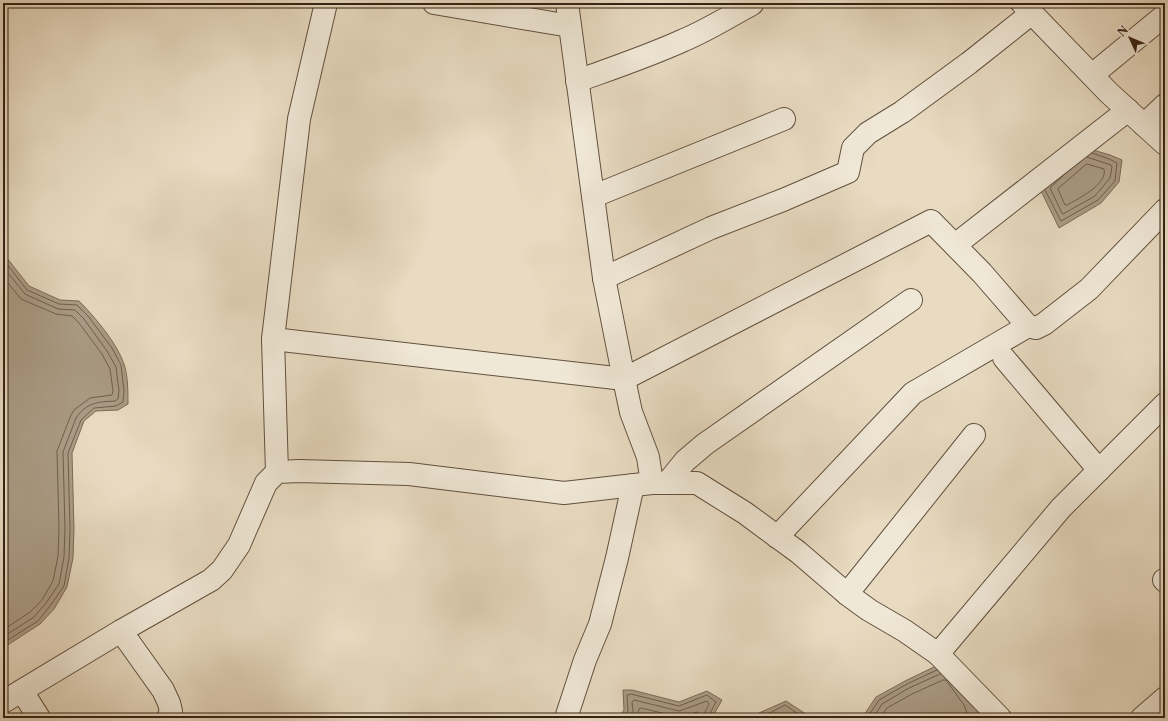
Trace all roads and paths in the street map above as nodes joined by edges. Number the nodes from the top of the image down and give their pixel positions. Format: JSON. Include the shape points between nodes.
{"nodes":[{"id":1,"x":326,"y":3,"type":"edge"},
{"id":2,"x":434,"y":3,"type":"edge"},
{"id":3,"x":567,"y":3,"type":"edge"},
{"id":4,"x":752,"y":4,"type":"edge"},
{"id":5,"x":1027,"y":8,"type":"edge"},
{"id":6,"x":1165,"y":15,"type":"edge"},
{"id":7,"x":570,"y":26,"type":"junction"},
{"id":8,"x":1092,"y":75,"type":"junction"},
{"id":9,"x":577,"y":80,"type":"junction"},
{"id":10,"x":1165,"y":105,"type":"edge"},
{"id":11,"x":1128,"y":110,"type":"junction"},
{"id":12,"x":784,"y":119,"type":"dead end"},
{"id":13,"x":1144,"y":125,"type":"junction"},
{"id":14,"x":1165,"y":144,"type":"edge"},
{"id":15,"x":594,"y":196,"type":"junction"},
{"id":16,"x":1165,"y":210,"type":"edge"},
{"id":17,"x":955,"y":245,"type":"junction"},
{"id":18,"x":604,"y":278,"type":"junction"},
{"id":19,"x":912,"y":300,"type":"dead end"},
{"id":20,"x":1028,"y":326,"type":"junction"},
{"id":21,"x":273,"y":339,"type":"junction"},
{"id":22,"x":1004,"y":358,"type":"dead end"},
{"id":23,"x":624,"y":379,"type":"junction"},
{"id":24,"x":1165,"y":404,"type":"edge"},
{"id":25,"x":974,"y":435,"type":"dead end"},
{"id":26,"x":1099,"y":470,"type":"junction"},
{"id":27,"x":277,"y":472,"type":"junction"},
{"id":28,"x":650,"y":484,"type":"junction"},
{"id":29,"x":777,"y":537,"type":"junction"},
{"id":30,"x":847,"y":594,"type":"junction"},
{"id":31,"x":121,"y":631,"type":"junction"},
{"id":32,"x":938,"y":654,"type":"junction"},
{"id":33,"x":22,"y":691,"type":"junction"},
{"id":34,"x":1165,"y":698,"type":"edge"},
{"id":35,"x":3,"y":702,"type":"edge"},
{"id":36,"x":39,"y":718,"type":"edge"},
{"id":37,"x":168,"y":718,"type":"edge"},
{"id":38,"x":566,"y":718,"type":"edge"},
{"id":39,"x":1000,"y":718,"type":"edge"},
{"id":40,"x":1142,"y":718,"type":"edge"}],
"edges":[{"from":1,"to":21,"type":"street","via":[[299,119]]},
{"from":2,"to":7,"type":"street"},
{"from":3,"to":7,"type":"street"},
{"from":4,"to":9,"type":"street","via":[[686,40]]},
{"from":5,"to":8,"type":"street"},
{"from":5,"to":18,"type":"street","via":[[957,72],[868,133],[854,148],[848,172],[711,228]]},
{"from":6,"to":8,"type":"street"},
{"from":7,"to":9,"type":"street"},
{"from":8,"to":11,"type":"street"},
{"from":9,"to":15,"type":"street"},
{"from":10,"to":13,"type":"street"},
{"from":11,"to":13,"type":"street"},
{"from":11,"to":17,"type":"street"},
{"from":12,"to":15,"type":"street"},
{"from":13,"to":14,"type":"street"},
{"from":15,"to":18,"type":"street"},
{"from":16,"to":20,"type":"street","via":[[1089,289],[1044,324],[1036,328]]},
{"from":17,"to":20,"type":"street"},
{"from":17,"to":23,"type":"street","via":[[931,221]]},
{"from":18,"to":23,"type":"street"},
{"from":19,"to":28,"type":"street"},
{"from":20,"to":29,"type":"street","via":[[913,393]]},
{"from":21,"to":23,"type":"street"},
{"from":21,"to":27,"type":"street"},
{"from":22,"to":26,"type":"street"},
{"from":23,"to":28,"type":"street","via":[[632,412],[648,457]]},
{"from":24,"to":26,"type":"street"},
{"from":25,"to":30,"type":"street"},
{"from":26,"to":32,"type":"street","via":[[1061,508]]},
{"from":27,"to":28,"type":"street","via":[[409,474],[564,494]]},
{"from":27,"to":31,"type":"street","via":[[266,483],[239,546],[222,570],[211,580]]},
{"from":28,"to":29,"type":"street","via":[[697,483]]},
{"from":28,"to":38,"type":"street","via":[[617,558],[600,624]]},
{"from":29,"to":30,"type":"street"},
{"from":30,"to":32,"type":"street"},
{"from":31,"to":33,"type":"street"},
{"from":31,"to":37,"type":"street","via":[[163,690],[171,711]]},
{"from":32,"to":39,"type":"street"},
{"from":33,"to":35,"type":"street"},
{"from":33,"to":36,"type":"street"},
{"from":34,"to":40,"type":"street"}]}
